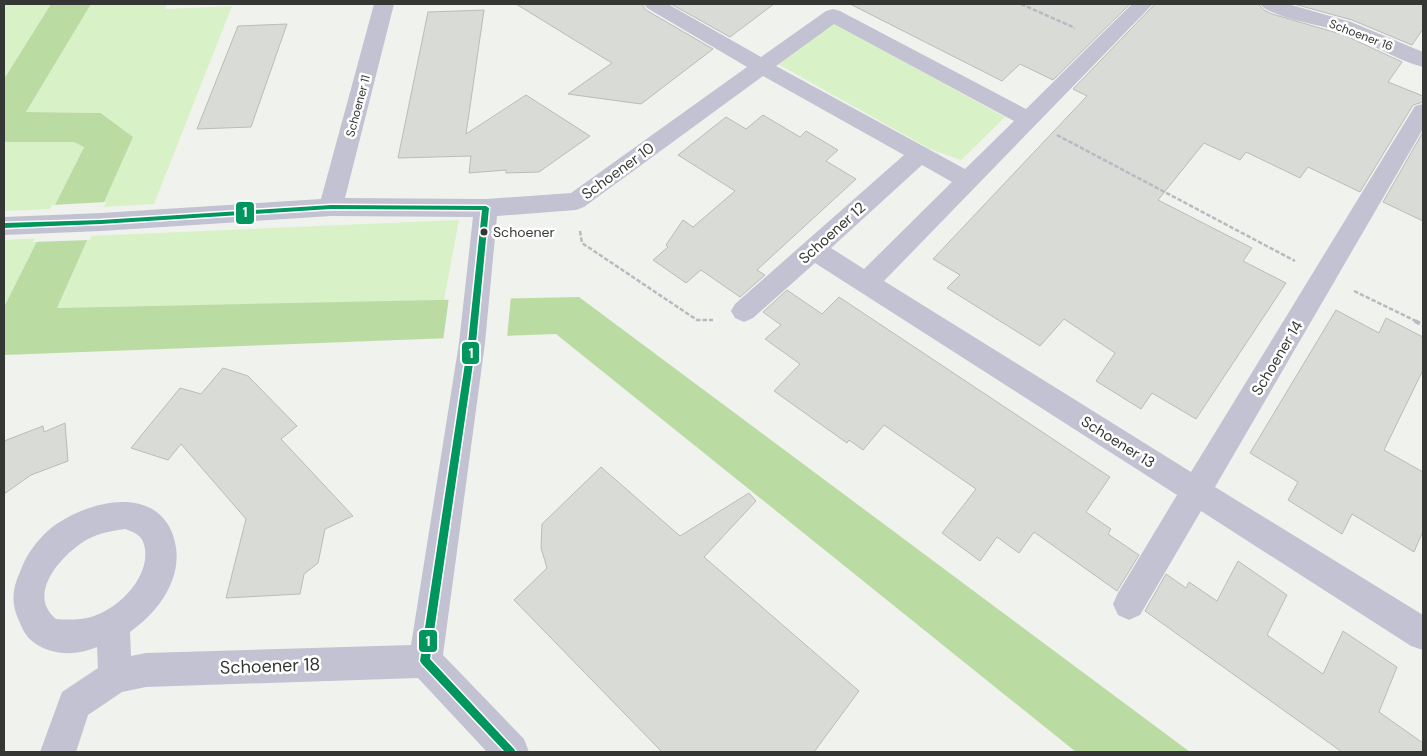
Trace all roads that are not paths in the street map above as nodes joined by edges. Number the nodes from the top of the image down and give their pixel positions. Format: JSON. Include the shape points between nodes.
{"nodes":[{"id":1,"x":384,"y":4,"type":"edge"},
{"id":2,"x":654,"y":4,"type":"edge"},
{"id":3,"x":1143,"y":4,"type":"edge"},
{"id":4,"x":1270,"y":4,"type":"edge"},
{"id":5,"x":1423,"y":60,"type":"edge"},
{"id":6,"x":762,"y":67,"type":"junction"},
{"id":7,"x":1423,"y":111,"type":"edge"},
{"id":8,"x":1028,"y":119,"type":"junction"},
{"id":9,"x":920,"y":154,"type":"junction"},
{"id":10,"x":968,"y":180,"type":"junction"},
{"id":11,"x":331,"y":207,"type":"junction"},
{"id":12,"x":486,"y":208,"type":"junction"},
{"id":13,"x":4,"y":226,"type":"edge"},
{"id":14,"x":814,"y":250,"type":"junction"},
{"id":15,"x":866,"y":283,"type":"junction"},
{"id":16,"x":744,"y":312,"type":"road end"},
{"id":17,"x":1197,"y":492,"type":"junction"},
{"id":18,"x":1129,"y":604,"type":"dead end"},
{"id":19,"x":113,"y":625,"type":"junction"},
{"id":20,"x":1423,"y":634,"type":"edge"},
{"id":21,"x":426,"y":662,"type":"junction"},
{"id":22,"x":115,"y":676,"type":"junction"},
{"id":23,"x":58,"y":752,"type":"edge"},
{"id":24,"x":511,"y":752,"type":"edge"}],
"edges":[{"from":1,"to":11,"type":"street","name":"Schoener 11"},
{"from":2,"to":6,"type":"street"},
{"from":3,"to":8,"type":"street"},
{"from":4,"to":5,"type":"street","name":"Schoener 16","via":[[1344,26]]},
{"from":6,"to":8,"type":"street","name":"Schoener 10","via":[[833,15]]},
{"from":6,"to":9,"type":"street"},
{"from":6,"to":12,"type":"street","name":"Schoener 10","via":[[576,201]]},
{"from":7,"to":17,"type":"street","name":"Schoener 14"},
{"from":8,"to":10,"type":"street"},
{"from":9,"to":10,"type":"street"},
{"from":9,"to":14,"type":"street","name":"Schoener 12"},
{"from":10,"to":15,"type":"street"},
{"from":11,"to":12,"type":"street","name":"Schoener 10"},
{"from":11,"to":13,"type":"street","name":"Schoener 10"},
{"from":12,"to":21,"type":"street","via":[[472,343]]},
{"from":14,"to":15,"type":"street","name":"Schoener 13"},
{"from":14,"to":16,"type":"street","name":"Schoener 12"},
{"from":15,"to":17,"type":"street","name":"Schoener 13"},
{"from":17,"to":18,"type":"street","name":"Schoener 14"},
{"from":17,"to":20,"type":"street","name":"Schoener 13"},
{"from":19,"to":19,"type":"street","via":[[135,608],[151,589],[160,567],[162,547],[156,531],[143,520],[124,515],[80,526],[61,539],[34,574],[29,594],[30,611],[38,625],[52,634],[70,638],[92,634]]},
{"from":19,"to":22,"type":"street"},
{"from":21,"to":22,"type":"street","name":"Schoener 18","via":[[146,670]]},
{"from":21,"to":24,"type":"street"},
{"from":22,"to":23,"type":"street","name":"Schoener 18","via":[[74,704]]}]}
